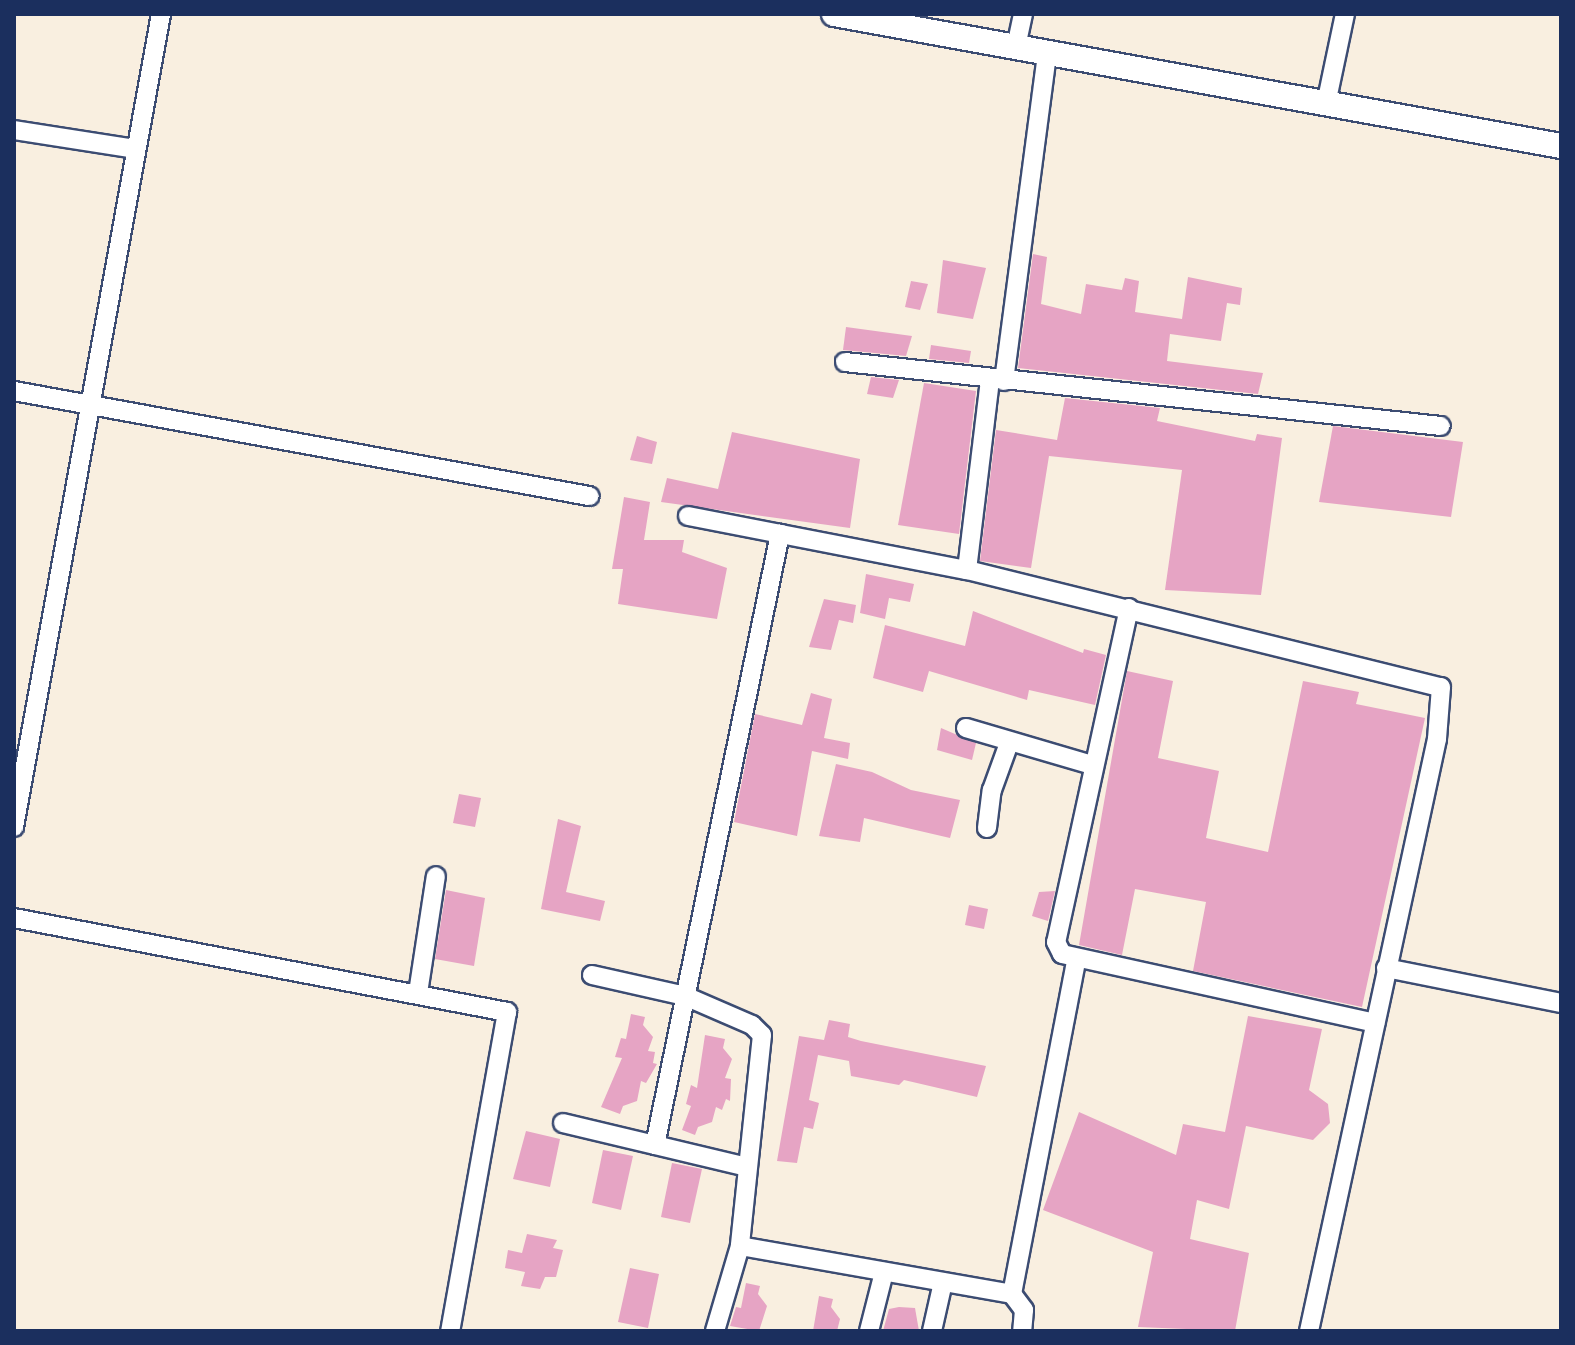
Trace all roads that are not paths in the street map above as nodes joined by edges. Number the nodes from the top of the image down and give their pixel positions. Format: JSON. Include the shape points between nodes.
{"nodes":[{"id":1,"x":161,"y":14,"type":"edge"},
{"id":2,"x":834,"y":14,"type":"edge"},
{"id":3,"x":1023,"y":14,"type":"edge"},
{"id":4,"x":1345,"y":14,"type":"edge"},
{"id":5,"x":1016,"y":47,"type":"junction"},
{"id":6,"x":1047,"y":53,"type":"junction"},
{"id":7,"x":1326,"y":104,"type":"junction"},
{"id":8,"x":14,"y":130,"type":"edge"},
{"id":9,"x":1561,"y":146,"type":"edge"},
{"id":10,"x":136,"y":149,"type":"junction"},
{"id":11,"x":845,"y":362,"type":"dead end"},
{"id":12,"x":997,"y":380,"type":"junction"},
{"id":13,"x":14,"y":391,"type":"edge"},
{"id":14,"x":94,"y":404,"type":"junction"},
{"id":15,"x":1441,"y":426,"type":"dead end"},
{"id":16,"x":589,"y":496,"type":"dead end"},
{"id":17,"x":688,"y":516,"type":"dead end"},
{"id":18,"x":780,"y":534,"type":"junction"},
{"id":19,"x":967,"y":570,"type":"junction"},
{"id":20,"x":1129,"y":608,"type":"junction"},
{"id":21,"x":966,"y":728,"type":"dead end"},
{"id":22,"x":1009,"y":743,"type":"junction"},
{"id":23,"x":1092,"y":765,"type":"junction"},
{"id":24,"x":14,"y":827,"type":"edge"},
{"id":25,"x":987,"y":828,"type":"dead end"},
{"id":26,"x":436,"y":876,"type":"dead end"},
{"id":27,"x":14,"y":918,"type":"edge"},
{"id":28,"x":1077,"y":958,"type":"junction"},
{"id":29,"x":1386,"y":968,"type":"junction"},
{"id":30,"x":592,"y":975,"type":"dead end"},
{"id":31,"x":418,"y":993,"type":"junction"},
{"id":32,"x":685,"y":996,"type":"junction"},
{"id":33,"x":1561,"y":1003,"type":"edge"},
{"id":34,"x":1375,"y":1023,"type":"junction"},
{"id":35,"x":563,"y":1123,"type":"dead end"},
{"id":36,"x":655,"y":1145,"type":"junction"},
{"id":37,"x":747,"y":1167,"type":"junction"},
{"id":38,"x":740,"y":1246,"type":"junction"},
{"id":39,"x":884,"y":1272,"type":"junction"},
{"id":40,"x":943,"y":1282,"type":"junction"},
{"id":41,"x":1012,"y":1294,"type":"junction"},
{"id":42,"x":450,"y":1331,"type":"edge"},
{"id":43,"x":715,"y":1331,"type":"edge"},
{"id":44,"x":869,"y":1331,"type":"edge"},
{"id":45,"x":932,"y":1331,"type":"edge"},
{"id":46,"x":1022,"y":1331,"type":"edge"},
{"id":47,"x":1309,"y":1331,"type":"edge"}],
"edges":[{"from":1,"to":10,"type":"street"},
{"from":2,"to":5,"type":"main road"},
{"from":3,"to":5,"type":"street"},
{"from":4,"to":7,"type":"street"},
{"from":5,"to":6,"type":"main road"},
{"from":6,"to":7,"type":"main road"},
{"from":6,"to":12,"type":"street"},
{"from":7,"to":9,"type":"main road"},
{"from":8,"to":10,"type":"street"},
{"from":10,"to":14,"type":"street"},
{"from":11,"to":12,"type":"street"},
{"from":12,"to":15,"type":"street"},
{"from":12,"to":19,"type":"street"},
{"from":13,"to":14,"type":"street"},
{"from":14,"to":16,"type":"street"},
{"from":14,"to":24,"type":"street"},
{"from":17,"to":18,"type":"street"},
{"from":18,"to":19,"type":"street"},
{"from":18,"to":32,"type":"street"},
{"from":19,"to":20,"type":"street"},
{"from":20,"to":23,"type":"street"},
{"from":20,"to":29,"type":"street","via":[[1441,687],[1437,739]]},
{"from":21,"to":22,"type":"street"},
{"from":22,"to":23,"type":"street"},
{"from":22,"to":25,"type":"street","via":[[992,790]]},
{"from":23,"to":28,"type":"street","via":[[1056,942],[1062,954]]},
{"from":26,"to":31,"type":"street"},
{"from":27,"to":31,"type":"street"},
{"from":28,"to":34,"type":"street"},
{"from":28,"to":41,"type":"street"},
{"from":29,"to":33,"type":"street"},
{"from":29,"to":34,"type":"street"},
{"from":30,"to":32,"type":"street"},
{"from":31,"to":42,"type":"street","via":[[507,1012]]},
{"from":32,"to":36,"type":"street"},
{"from":32,"to":37,"type":"street","via":[[752,1025],[762,1035]]},
{"from":34,"to":47,"type":"street"},
{"from":35,"to":36,"type":"street"},
{"from":36,"to":37,"type":"street"},
{"from":37,"to":38,"type":"street"},
{"from":38,"to":39,"type":"street"},
{"from":38,"to":43,"type":"street"},
{"from":39,"to":40,"type":"street"},
{"from":39,"to":44,"type":"street"},
{"from":40,"to":41,"type":"street"},
{"from":40,"to":45,"type":"street"},
{"from":41,"to":46,"type":"street","via":[[1024,1310]]}]}
